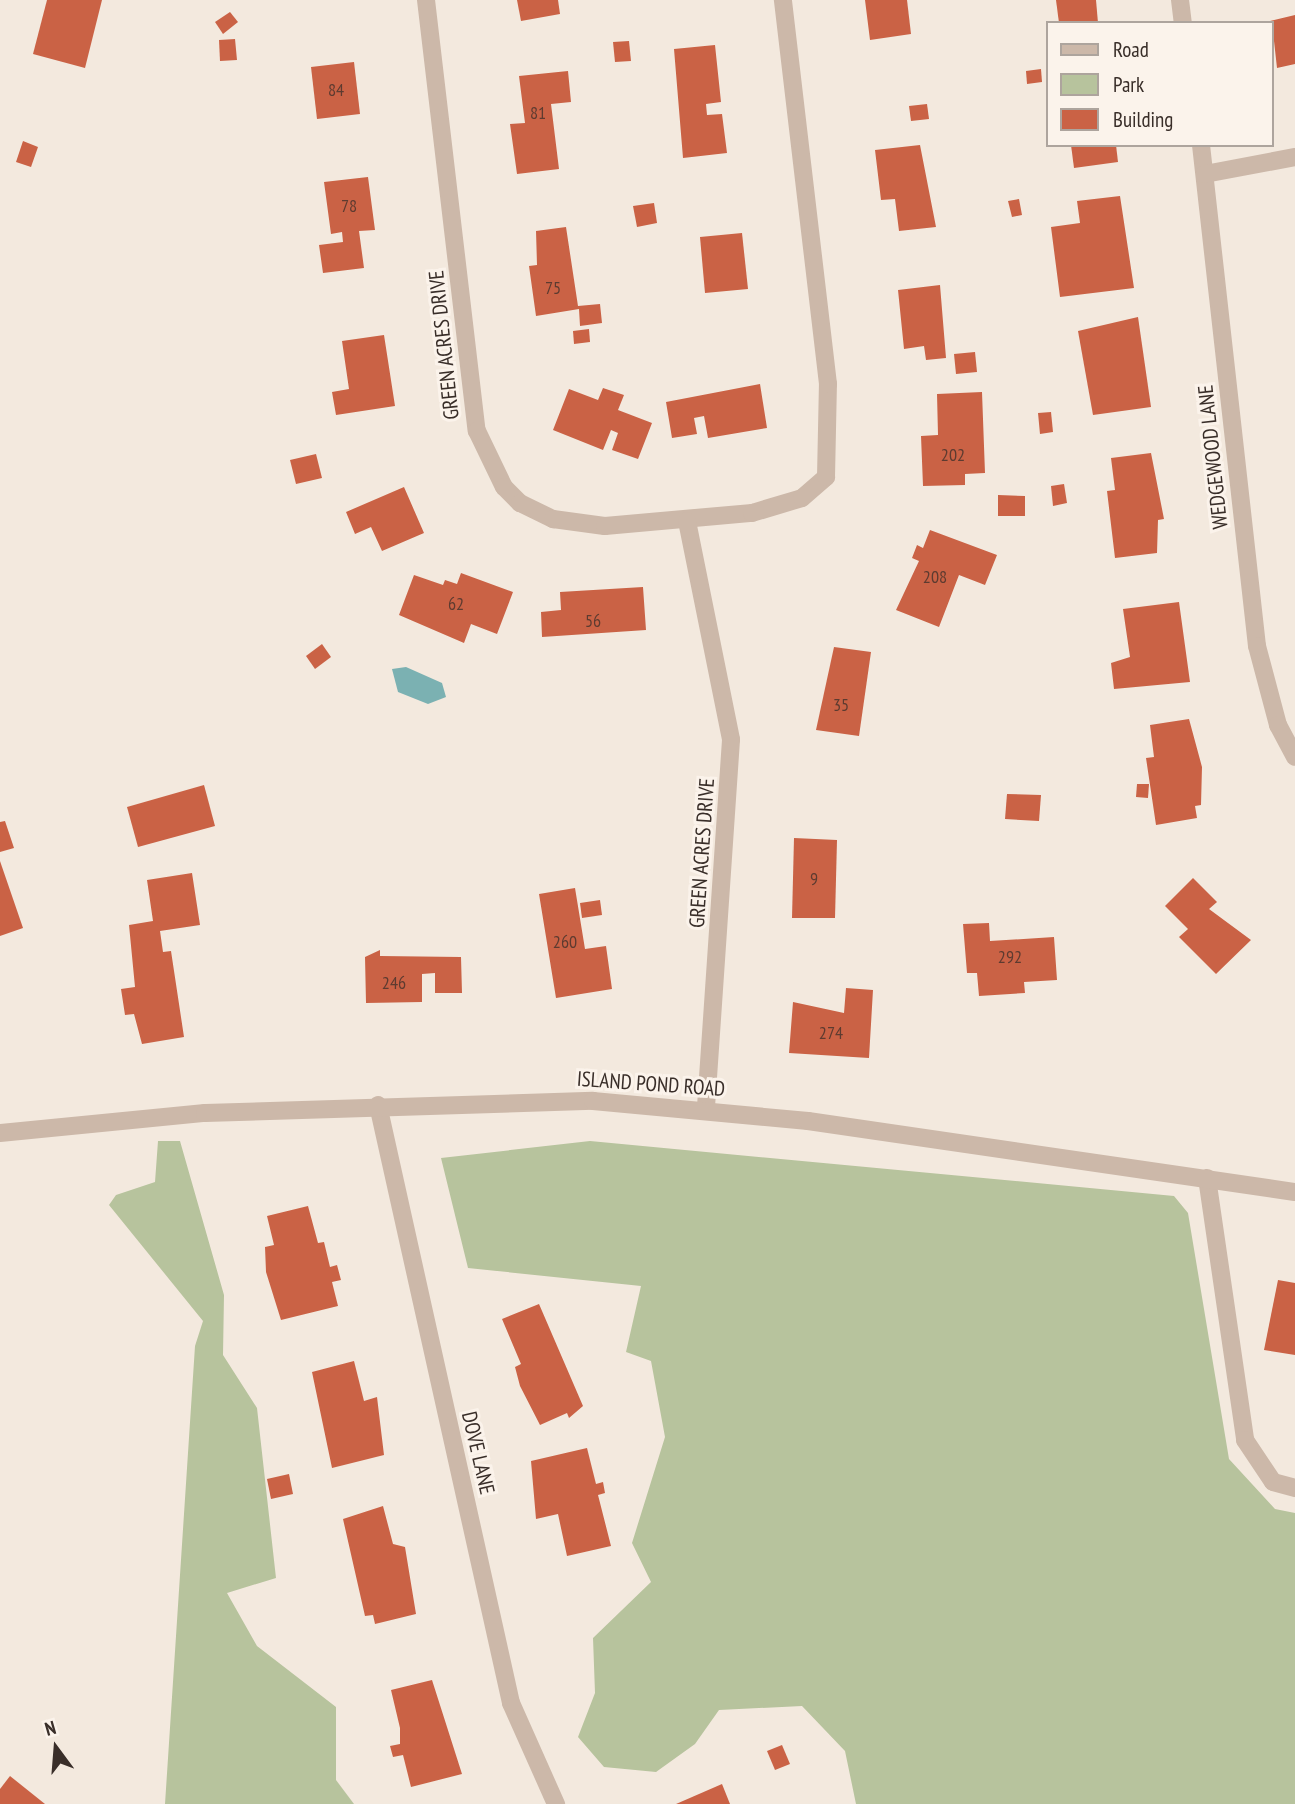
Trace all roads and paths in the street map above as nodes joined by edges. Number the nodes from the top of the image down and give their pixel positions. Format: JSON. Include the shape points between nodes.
{"nodes":[{"id":1,"x":426,"y":0,"type":"edge"},
{"id":2,"x":783,"y":0,"type":"edge"},
{"id":3,"x":1180,"y":0,"type":"edge"},
{"id":4,"x":1183,"y":21,"type":"edge"},
{"id":5,"x":1201,"y":147,"type":"edge"},
{"id":6,"x":1295,"y":157,"type":"edge"},
{"id":7,"x":1205,"y":174,"type":"junction"},
{"id":8,"x":687,"y":521,"type":"junction"},
{"id":9,"x":1295,"y":757,"type":"edge"},
{"id":10,"x":378,"y":1104,"type":"junction"},
{"id":11,"x":706,"y":1109,"type":"junction"},
{"id":12,"x":0,"y":1133,"type":"edge"},
{"id":13,"x":1207,"y":1178,"type":"junction"},
{"id":14,"x":1295,"y":1192,"type":"edge"},
{"id":15,"x":1295,"y":1488,"type":"edge"},
{"id":16,"x":556,"y":1804,"type":"edge"}],
"edges":[{"from":1,"to":8,"type":"street","name":"GREEN ACRES DRIVE","via":[[475,419],[487,457],[520,503],[553,519],[605,526]]},
{"from":2,"to":8,"type":"street","name":"GREEN ACRES DRIVE","via":[[831,460],[826,477],[802,498]]},
{"from":3,"to":4,"type":"street"},
{"from":5,"to":7,"type":"street","name":"WEDGEWOOD LANE"},
{"from":6,"to":7,"type":"street"},
{"from":7,"to":9,"type":"street","name":"WEDGEWOOD LANE","via":[[1256,646],[1278,726]]},
{"from":8,"to":11,"type":"street","name":"GREEN ACRES DRIVE","via":[[731,740]]},
{"from":10,"to":11,"type":"street","name":"ISLAND POND ROAD","via":[[593,1101]]},
{"from":10,"to":12,"type":"street","name":"ISLAND POND ROAD"},
{"from":10,"to":16,"type":"street","name":"DOVE LANE","via":[[511,1703]]},
{"from":11,"to":13,"type":"street","name":"ISLAND POND ROAD"},
{"from":13,"to":14,"type":"street","name":"ISLAND POND ROAD"},
{"from":13,"to":15,"type":"street","via":[[1245,1440],[1273,1482]]}]}
